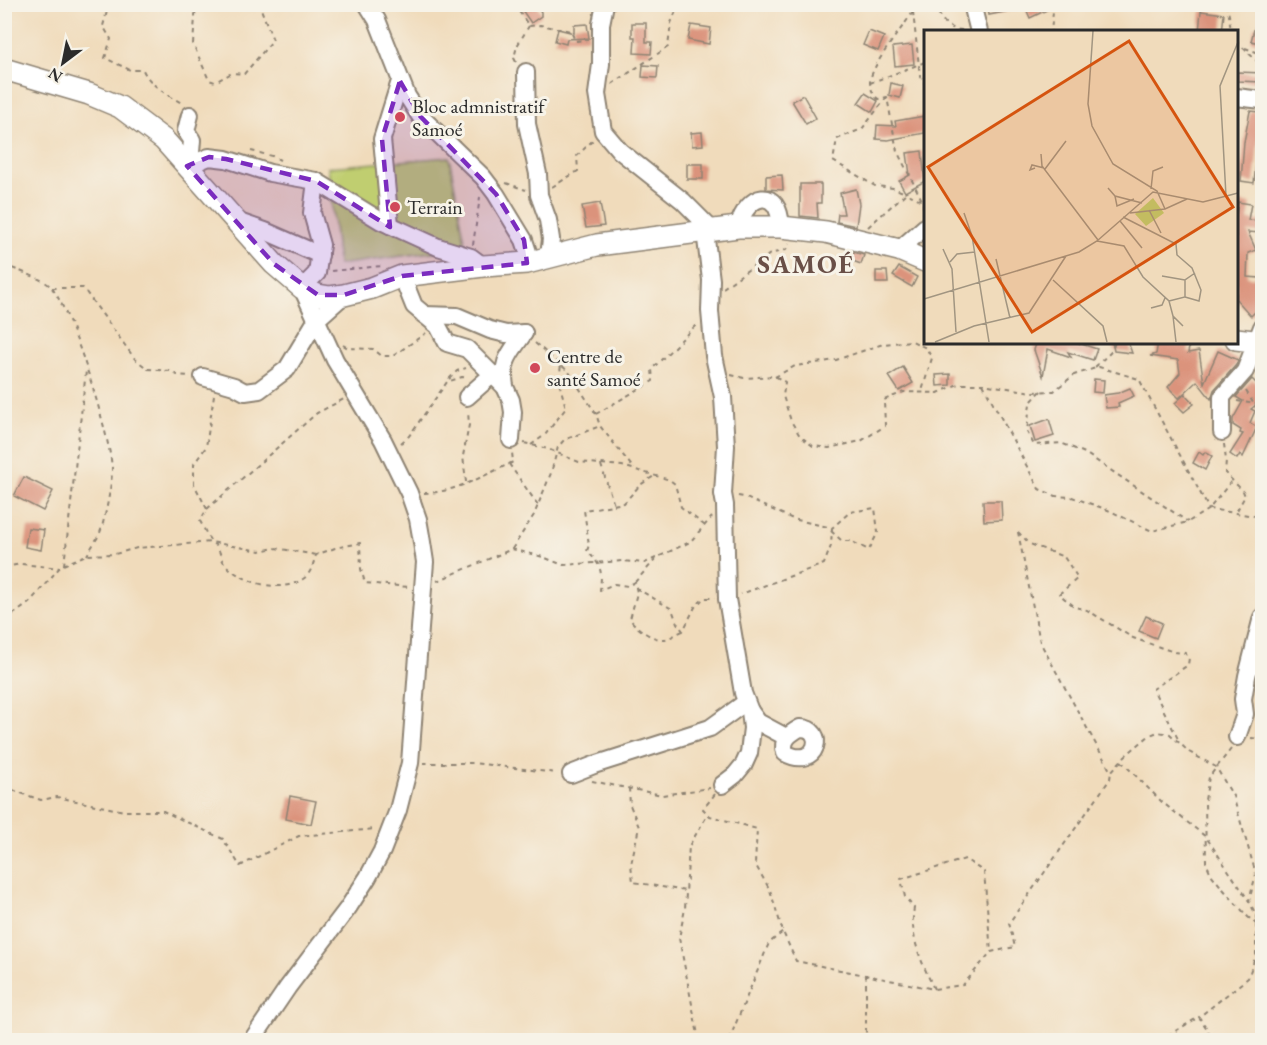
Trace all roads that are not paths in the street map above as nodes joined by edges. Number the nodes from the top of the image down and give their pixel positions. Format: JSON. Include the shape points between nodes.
{"nodes":[{"id":1,"x":367,"y":4,"type":"edge"},
{"id":2,"x":605,"y":4,"type":"edge"},
{"id":3,"x":972,"y":4,"type":"edge"},
{"id":4,"x":978,"y":30,"type":"edge"},
{"id":5,"x":4,"y":69,"type":"edge"},
{"id":6,"x":526,"y":72,"type":"road end"},
{"id":7,"x":400,"y":81,"type":"junction"},
{"id":8,"x":190,"y":116,"type":"road end"},
{"id":9,"x":189,"y":165,"type":"junction"},
{"id":10,"x":316,"y":181,"type":"junction"},
{"id":11,"x":236,"y":221,"type":"junction"},
{"id":12,"x":390,"y":225,"type":"junction"},
{"id":13,"x":738,"y":227,"type":"junction"},
{"id":14,"x":789,"y":228,"type":"junction"},
{"id":15,"x":924,"y":228,"type":"edge"},
{"id":16,"x":708,"y":230,"type":"junction"},
{"id":17,"x":899,"y":250,"type":"junction"},
{"id":18,"x":549,"y":257,"type":"junction"},
{"id":19,"x":319,"y":258,"type":"junction"},
{"id":20,"x":477,"y":261,"type":"junction"},
{"id":21,"x":924,"y":261,"type":"edge"},
{"id":22,"x":527,"y":263,"type":"junction"},
{"id":23,"x":396,"y":271,"type":"junction"},
{"id":24,"x":302,"y":288,"type":"junction"},
{"id":25,"x":345,"y":295,"type":"junction"},
{"id":26,"x":424,"y":315,"type":"junction"},
{"id":27,"x":320,"y":325,"type":"junction"},
{"id":28,"x":1261,"y":337,"type":"edge"},
{"id":29,"x":1237,"y":339,"type":"edge"},
{"id":30,"x":486,"y":369,"type":"junction"},
{"id":31,"x":210,"y":379,"type":"road end"},
{"id":32,"x":505,"y":387,"type":"junction"},
{"id":33,"x":467,"y":397,"type":"road end"},
{"id":34,"x":1222,"y":432,"type":"road end"},
{"id":35,"x":511,"y":440,"type":"road end"},
{"id":36,"x":1263,"y":617,"type":"edge"},
{"id":37,"x":748,"y":707,"type":"junction"},
{"id":38,"x":786,"y":737,"type":"dead end"},
{"id":39,"x":1238,"y":737,"type":"road end"},
{"id":40,"x":571,"y":774,"type":"dead end"},
{"id":41,"x":722,"y":785,"type":"road end"},
{"id":42,"x":252,"y":1041,"type":"edge"}],
"edges":[{"from":1,"to":7,"type":"street"},
{"from":2,"to":16,"type":"street","via":[[597,94],[603,131],[620,151],[683,201]]},
{"from":3,"to":4,"type":"street"},
{"from":5,"to":9,"type":"main road","via":[[120,107],[164,140]]},
{"from":6,"to":18,"type":"street","via":[[527,123],[539,195],[548,220]]},
{"from":7,"to":12,"type":"street","via":[[382,139]]},
{"from":7,"to":22,"type":"street","via":[[420,116],[483,177],[518,227],[528,252]]},
{"from":8,"to":9,"type":"street","via":[[186,131],[192,140]]},
{"from":9,"to":10,"type":"street","via":[[210,157],[226,159]]},
{"from":9,"to":11,"type":"main road"},
{"from":10,"to":12,"type":"street"},
{"from":10,"to":19,"type":"street","via":[[312,213],[321,245]]},
{"from":11,"to":19,"type":"street"},
{"from":11,"to":24,"type":"main road","via":[[273,264]]},
{"from":12,"to":20,"type":"street"},
{"from":13,"to":14,"type":"main road"},
{"from":13,"to":14,"type":"street","via":[[750,204],[766,198],[774,202]]},
{"from":13,"to":16,"type":"main road"},
{"from":14,"to":17,"type":"main road","via":[[826,232]]},
{"from":15,"to":17,"type":"street"},
{"from":16,"to":18,"type":"main road","via":[[603,244]]},
{"from":16,"to":37,"type":"street","via":[[714,356],[723,397],[726,446],[727,599]]},
{"from":17,"to":21,"type":"main road"},
{"from":18,"to":22,"type":"main road"},
{"from":19,"to":24,"type":"street","via":[[317,273]]},
{"from":20,"to":22,"type":"main road"},
{"from":20,"to":23,"type":"main road"},
{"from":23,"to":25,"type":"main road","via":[[372,288]]},
{"from":23,"to":26,"type":"street","via":[[414,306]]},
{"from":24,"to":25,"type":"main road","via":[[330,297]]},
{"from":24,"to":27,"type":"street"},
{"from":25,"to":27,"type":"street"},
{"from":26,"to":30,"type":"street","via":[[438,326],[447,343],[467,348]]},
{"from":26,"to":32,"type":"street","via":[[457,316],[490,330],[524,333],[502,371]]},
{"from":27,"to":31,"type":"street","via":[[287,369],[259,390],[245,392]]},
{"from":27,"to":42,"type":"street","via":[[335,360],[409,493],[421,536],[425,562],[410,763],[391,828],[363,885]]},
{"from":28,"to":29,"type":"main road"},
{"from":28,"to":34,"type":"street","via":[[1249,363],[1222,397]]},
{"from":30,"to":32,"type":"street"},
{"from":30,"to":33,"type":"street"},
{"from":32,"to":35,"type":"street","via":[[513,412]]},
{"from":36,"to":39,"type":"street","via":[[1247,676],[1245,714]]},
{"from":37,"to":38,"type":"street","via":[[758,722]]},
{"from":37,"to":40,"type":"street","via":[[710,728]]},
{"from":37,"to":41,"type":"street","via":[[752,728],[749,753],[735,775]]}]}
